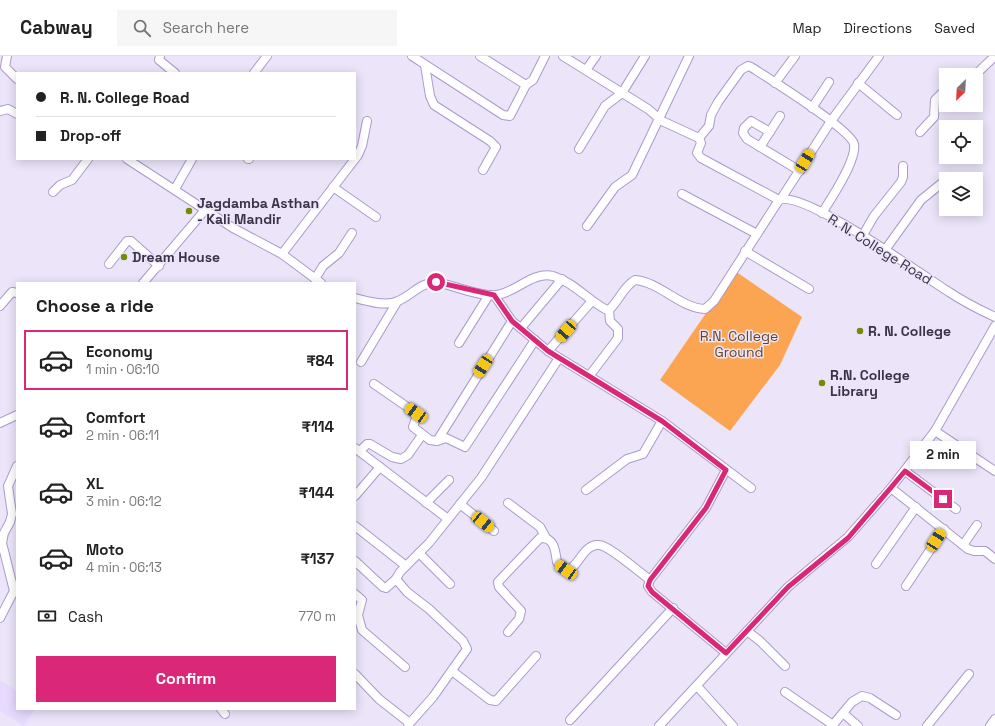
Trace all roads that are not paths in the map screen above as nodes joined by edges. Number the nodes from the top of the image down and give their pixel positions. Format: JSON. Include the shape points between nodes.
{"nodes":[{"id":1,"x":7,"y":56,"type":"edge"},
{"id":2,"x":160,"y":56,"type":"edge"},
{"id":3,"x":268,"y":56,"type":"edge"},
{"id":4,"x":412,"y":56,"type":"edge"},
{"id":5,"x":480,"y":56,"type":"edge"},
{"id":6,"x":545,"y":56,"type":"edge"},
{"id":7,"x":563,"y":56,"type":"edge"},
{"id":8,"x":596,"y":56,"type":"edge"},
{"id":9,"x":645,"y":56,"type":"edge"},
{"id":10,"x":689,"y":56,"type":"edge"},
{"id":11,"x":795,"y":56,"type":"edge"},
{"id":12,"x":879,"y":56,"type":"edge"},
{"id":13,"x":995,"y":56,"type":"edge"},
{"id":14,"x":425,"y":65,"type":"junction"},
{"id":15,"x":982,"y":68,"type":"edge"},
{"id":16,"x":586,"y":70,"type":"junction"},
{"id":17,"x":174,"y":72,"type":"edge"},
{"id":18,"x":255,"y":72,"type":"edge"},
{"id":19,"x":16,"y":78,"type":"edge"},
{"id":20,"x":775,"y":82,"type":"junction"},
{"id":21,"x":829,"y":82,"type":"dead end"},
{"id":22,"x":858,"y":83,"type":"junction"},
{"id":23,"x":526,"y":85,"type":"junction"},
{"id":24,"x":622,"y":93,"type":"junction"},
{"id":25,"x":939,"y":96,"type":"edge"},
{"id":26,"x":812,"y":108,"type":"junction"},
{"id":27,"x":0,"y":111,"type":"edge"},
{"id":28,"x":16,"y":113,"type":"edge"},
{"id":29,"x":897,"y":115,"type":"dead end"},
{"id":30,"x":780,"y":116,"type":"dead end"},
{"id":31,"x":658,"y":118,"type":"junction"},
{"id":32,"x":831,"y":121,"type":"junction"},
{"id":33,"x":366,"y":122,"type":"dead end"},
{"id":34,"x":770,"y":132,"type":"junction"},
{"id":35,"x":920,"y":132,"type":"dead end"},
{"id":36,"x":699,"y":138,"type":"junction"},
{"id":37,"x":760,"y":147,"type":"junction"},
{"id":38,"x":579,"y":149,"type":"dead end"},
{"id":39,"x":356,"y":155,"type":"edge"},
{"id":40,"x":87,"y":160,"type":"edge"},
{"id":41,"x":129,"y":160,"type":"edge"},
{"id":42,"x":191,"y":160,"type":"edge"},
{"id":43,"x":353,"y":160,"type":"edge"},
{"id":44,"x":903,"y":166,"type":"dead end"},
{"id":45,"x":483,"y":170,"type":"dead end"},
{"id":46,"x":800,"y":171,"type":"junction"},
{"id":47,"x":939,"y":185,"type":"edge"},
{"id":48,"x":333,"y":187,"type":"junction"},
{"id":49,"x":175,"y":189,"type":"junction"},
{"id":50,"x":53,"y":192,"type":"dead end"},
{"id":51,"x":682,"y":194,"type":"dead end"},
{"id":52,"x":780,"y":200,"type":"junction"},
{"id":53,"x":205,"y":210,"type":"junction"},
{"id":54,"x":822,"y":213,"type":"junction"},
{"id":55,"x":376,"y":217,"type":"dead end"},
{"id":56,"x":587,"y":226,"type":"dead end"},
{"id":57,"x":352,"y":233,"type":"dead end"},
{"id":58,"x":757,"y":234,"type":"junction"},
{"id":59,"x":863,"y":235,"type":"junction"},
{"id":60,"x":885,"y":250,"type":"junction"},
{"id":61,"x":745,"y":251,"type":"junction"},
{"id":62,"x":282,"y":254,"type":"junction"},
{"id":63,"x":109,"y":264,"type":"dead end"},
{"id":64,"x":159,"y":266,"type":"junction"},
{"id":65,"x":562,"y":279,"type":"junction"},
{"id":66,"x":318,"y":281,"type":"edge"},
{"id":67,"x":144,"y":282,"type":"edge"},
{"id":68,"x":809,"y":290,"type":"dead end"},
{"id":69,"x":16,"y":294,"type":"edge"},
{"id":70,"x":492,"y":295,"type":"junction"},
{"id":71,"x":356,"y":299,"type":"edge"},
{"id":72,"x":592,"y":300,"type":"junction"},
{"id":73,"x":397,"y":302,"type":"junction"},
{"id":74,"x":0,"y":306,"type":"edge"},
{"id":75,"x":609,"y":310,"type":"junction"},
{"id":76,"x":995,"y":318,"type":"edge"},
{"id":77,"x":512,"y":321,"type":"junction"},
{"id":78,"x":995,"y":326,"type":"edge"},
{"id":79,"x":521,"y":328,"type":"junction"},
{"id":80,"x":535,"y":340,"type":"junction"},
{"id":81,"x":459,"y":343,"type":"dead end"},
{"id":82,"x":548,"y":351,"type":"junction"},
{"id":83,"x":558,"y":358,"type":"junction"},
{"id":84,"x":361,"y":362,"type":"dead end"},
{"id":85,"x":590,"y":375,"type":"junction"},
{"id":86,"x":374,"y":384,"type":"dead end"},
{"id":87,"x":16,"y":415,"type":"edge"},
{"id":88,"x":662,"y":421,"type":"junction"},
{"id":89,"x":0,"y":423,"type":"edge"},
{"id":90,"x":935,"y":432,"type":"junction"},
{"id":91,"x":422,"y":434,"type":"junction"},
{"id":92,"x":436,"y":440,"type":"junction"},
{"id":93,"x":357,"y":450,"type":"edge"},
{"id":94,"x":380,"y":467,"type":"junction"},
{"id":95,"x":16,"y":468,"type":"edge"},
{"id":96,"x":726,"y":470,"type":"junction"},
{"id":97,"x":905,"y":471,"type":"junction"},
{"id":98,"x":995,"y":471,"type":"edge"},
{"id":99,"x":449,"y":480,"type":"dead end"},
{"id":100,"x":751,"y":488,"type":"dead end"},
{"id":101,"x":891,"y":488,"type":"junction"},
{"id":102,"x":586,"y":490,"type":"dead end"},
{"id":103,"x":356,"y":495,"type":"edge"},
{"id":104,"x":426,"y":503,"type":"junction"},
{"id":105,"x":508,"y":503,"type":"dead end"},
{"id":106,"x":460,"y":504,"type":"junction"},
{"id":107,"x":916,"y":507,"type":"junction"},
{"id":108,"x":956,"y":509,"type":"dead end"},
{"id":109,"x":448,"y":519,"type":"junction"},
{"id":110,"x":977,"y":525,"type":"dead end"},
{"id":111,"x":356,"y":527,"type":"edge"},
{"id":112,"x":944,"y":529,"type":"junction"},
{"id":113,"x":494,"y":531,"type":"dead end"},
{"id":114,"x":546,"y":538,"type":"junction"},
{"id":115,"x":963,"y":545,"type":"junction"},
{"id":116,"x":419,"y":553,"type":"junction"},
{"id":117,"x":3,"y":556,"type":"edge"},
{"id":118,"x":995,"y":559,"type":"edge"},
{"id":119,"x":356,"y":562,"type":"edge"},
{"id":120,"x":876,"y":564,"type":"dead end"},
{"id":121,"x":406,"y":566,"type":"junction"},
{"id":122,"x":396,"y":579,"type":"junction"},
{"id":123,"x":650,"y":580,"type":"junction"},
{"id":124,"x":450,"y":584,"type":"dead end"},
{"id":125,"x":906,"y":586,"type":"dead end"},
{"id":126,"x":356,"y":595,"type":"edge"},
{"id":127,"x":673,"y":608,"type":"junction"},
{"id":128,"x":0,"y":618,"type":"edge"},
{"id":129,"x":747,"y":631,"type":"junction"},
{"id":130,"x":508,"y":632,"type":"dead end"},
{"id":131,"x":726,"y":653,"type":"junction"},
{"id":132,"x":536,"y":656,"type":"dead end"},
{"id":133,"x":785,"y":666,"type":"dead end"},
{"id":134,"x":405,"y":667,"type":"dead end"},
{"id":135,"x":452,"y":671,"type":"junction"},
{"id":136,"x":970,"y":674,"type":"dead end"},
{"id":137,"x":356,"y":675,"type":"edge"},
{"id":138,"x":697,"y":686,"type":"junction"},
{"id":139,"x":785,"y":692,"type":"dead end"},
{"id":140,"x":843,"y":713,"type":"junction"},
{"id":141,"x":896,"y":715,"type":"dead end"},
{"id":142,"x":995,"y":719,"type":"edge"},
{"id":143,"x":570,"y":720,"type":"dead end"},
{"id":144,"x":409,"y":725,"type":"edge"},
{"id":145,"x":833,"y":725,"type":"edge"},
{"id":146,"x":659,"y":726,"type":"edge"},
{"id":147,"x":733,"y":726,"type":"edge"},
{"id":148,"x":858,"y":726,"type":"edge"},
{"id":149,"x":927,"y":726,"type":"edge"},
{"id":150,"x":990,"y":726,"type":"edge"}],
"edges":[{"from":1,"to":19,"type":"street","via":[[5,67]]},
{"from":2,"to":17,"type":"street","via":[[159,60]]},
{"from":3,"to":18,"type":"street"},
{"from":4,"to":14,"type":"street"},
{"from":5,"to":23,"type":"street"},
{"from":6,"to":23,"type":"street","via":[[533,80]]},
{"from":7,"to":16,"type":"street"},
{"from":8,"to":16,"type":"street"},
{"from":9,"to":24,"type":"street"},
{"from":10,"to":31,"type":"street"},
{"from":11,"to":20,"type":"street"},
{"from":12,"to":22,"type":"street"},
{"from":13,"to":15,"type":"street"},
{"from":14,"to":23,"type":"street","via":[[507,117],[513,114]]},
{"from":14,"to":45,"type":"street","via":[[434,105],[496,147]]},
{"from":16,"to":24,"type":"street"},
{"from":20,"to":26,"type":"street"},
{"from":20,"to":36,"type":"street","via":[[751,67],[744,67],[718,102],[708,126]]},
{"from":21,"to":26,"type":"street"},
{"from":22,"to":29,"type":"street"},
{"from":22,"to":32,"type":"street"},
{"from":24,"to":31,"type":"street"},
{"from":24,"to":38,"type":"street","via":[[605,106]]},
{"from":25,"to":35,"type":"street","via":[[935,100],[934,117]]},
{"from":26,"to":32,"type":"street"},
{"from":27,"to":28,"type":"street","via":[[8,109]]},
{"from":30,"to":34,"type":"street"},
{"from":31,"to":36,"type":"street"},
{"from":31,"to":56,"type":"street","via":[[632,175],[615,187]]},
{"from":32,"to":46,"type":"street"},
{"from":32,"to":54,"type":"street","via":[[854,145],[844,178]]},
{"from":33,"to":39,"type":"street","via":[[360,150]]},
{"from":34,"to":37,"type":"street"},
{"from":34,"to":37,"type":"street","via":[[750,120],[744,128],[744,136]]},
{"from":36,"to":52,"type":"street","name":"R. N. College Road","via":[[701,143],[697,153],[701,158]]},
{"from":37,"to":46,"type":"street"},
{"from":40,"to":50,"type":"street","via":[[72,180],[60,185]]},
{"from":41,"to":49,"type":"street"},
{"from":42,"to":49,"type":"street"},
{"from":43,"to":48,"type":"street"},
{"from":44,"to":59,"type":"street","via":[[901,182],[874,216]]},
{"from":46,"to":52,"type":"street"},
{"from":47,"to":60,"type":"street","via":[[921,200]]},
{"from":48,"to":55,"type":"street"},
{"from":48,"to":62,"type":"street"},
{"from":49,"to":53,"type":"street"},
{"from":51,"to":58,"type":"street"},
{"from":52,"to":54,"type":"street","name":"R. N. College Road","via":[[793,200]]},
{"from":52,"to":58,"type":"street"},
{"from":53,"to":62,"type":"street","via":[[251,239]]},
{"from":53,"to":64,"type":"street"},
{"from":54,"to":59,"type":"street","name":"R. N. College Road"},
{"from":57,"to":66,"type":"street","via":[[339,253],[324,266]]},
{"from":58,"to":61,"type":"street"},
{"from":59,"to":60,"type":"street","name":"R. N. College Road"},
{"from":60,"to":76,"type":"street","name":"R. N. College Road","via":[[949,292]]},
{"from":61,"to":68,"type":"street"},
{"from":61,"to":75,"type":"street","via":[[714,301],[705,309],[693,307],[651,285],[635,280]]},
{"from":62,"to":66,"type":"street"},
{"from":63,"to":64,"type":"street","via":[[123,245],[131,241]]},
{"from":64,"to":67,"type":"street"},
{"from":65,"to":70,"type":"street","via":[[542,276],[502,294]]},
{"from":65,"to":72,"type":"street"},
{"from":65,"to":79,"type":"street"},
{"from":69,"to":74,"type":"street","via":[[12,292]]},
{"from":70,"to":73,"type":"street","via":[[428,282]]},
{"from":70,"to":77,"type":"street"},
{"from":70,"to":81,"type":"street"},
{"from":71,"to":73,"type":"street"},
{"from":72,"to":75,"type":"street"},
{"from":72,"to":82,"type":"street"},
{"from":73,"to":84,"type":"street"},
{"from":75,"to":85,"type":"street","via":[[610,322],[618,329],[618,338]]},
{"from":77,"to":79,"type":"street"},
{"from":77,"to":92,"type":"street"},
{"from":78,"to":90,"type":"street"},
{"from":79,"to":80,"type":"street"},
{"from":80,"to":82,"type":"street"},
{"from":80,"to":92,"type":"street","via":[[467,445],[461,446],[446,438]]},
{"from":82,"to":83,"type":"street"},
{"from":83,"to":85,"type":"street"},
{"from":83,"to":106,"type":"street","via":[[484,474]]},
{"from":85,"to":88,"type":"street"},
{"from":86,"to":91,"type":"street","via":[[416,413],[413,426]]},
{"from":87,"to":89,"type":"street"},
{"from":88,"to":96,"type":"street"},
{"from":88,"to":102,"type":"street","via":[[643,454],[627,459]]},
{"from":90,"to":97,"type":"street"},
{"from":90,"to":98,"type":"street"},
{"from":91,"to":92,"type":"street","via":[[430,440]]},
{"from":91,"to":93,"type":"street","via":[[408,455],[401,459],[392,457],[370,444]]},
{"from":93,"to":94,"type":"street"},
{"from":94,"to":103,"type":"street"},
{"from":94,"to":104,"type":"street"},
{"from":95,"to":117,"type":"street","via":[[8,486],[12,518],[2,537]]},
{"from":96,"to":100,"type":"street"},
{"from":96,"to":123,"type":"street","via":[[706,508]]},
{"from":97,"to":101,"type":"street"},
{"from":97,"to":108,"type":"street"},
{"from":99,"to":104,"type":"street"},
{"from":101,"to":107,"type":"street"},
{"from":101,"to":129,"type":"street","via":[[848,538],[788,587]]},
{"from":104,"to":109,"type":"street"},
{"from":105,"to":114,"type":"street","via":[[540,527]]},
{"from":106,"to":109,"type":"street"},
{"from":106,"to":113,"type":"street"},
{"from":107,"to":112,"type":"street"},
{"from":107,"to":120,"type":"street"},
{"from":109,"to":116,"type":"street"},
{"from":110,"to":115,"type":"street"},
{"from":111,"to":121,"type":"street"},
{"from":112,"to":115,"type":"street"},
{"from":112,"to":125,"type":"street"},
{"from":114,"to":123,"type":"street","via":[[555,547],[558,564],[566,570],[571,568],[589,547],[598,545],[607,548]]},
{"from":114,"to":130,"type":"street","via":[[537,540],[498,582],[499,587],[521,611],[519,619]]},
{"from":115,"to":118,"type":"street","via":[[971,551],[985,551]]},
{"from":116,"to":121,"type":"street"},
{"from":116,"to":124,"type":"street"},
{"from":117,"to":128,"type":"street","via":[[14,591]]},
{"from":119,"to":122,"type":"street","via":[[383,587],[386,588]]},
{"from":121,"to":122,"type":"street"},
{"from":122,"to":135,"type":"street","via":[[465,645],[465,654]]},
{"from":123,"to":127,"type":"street","via":[[649,590]]},
{"from":126,"to":134,"type":"street","via":[[362,600],[358,615],[362,630]]},
{"from":127,"to":131,"type":"street"},
{"from":127,"to":143,"type":"street"},
{"from":129,"to":131,"type":"street"},
{"from":129,"to":133,"type":"street"},
{"from":131,"to":138,"type":"street"},
{"from":132,"to":135,"type":"street","via":[[496,701],[490,700]]},
{"from":135,"to":144,"type":"street"},
{"from":136,"to":149,"type":"street"},
{"from":137,"to":144,"type":"street"},
{"from":138,"to":146,"type":"street"},
{"from":138,"to":147,"type":"street"},
{"from":139,"to":145,"type":"street"},
{"from":140,"to":141,"type":"street","via":[[852,702],[862,696],[870,698]]},
{"from":140,"to":145,"type":"street"},
{"from":140,"to":148,"type":"street"},
{"from":142,"to":150,"type":"street"}]}
